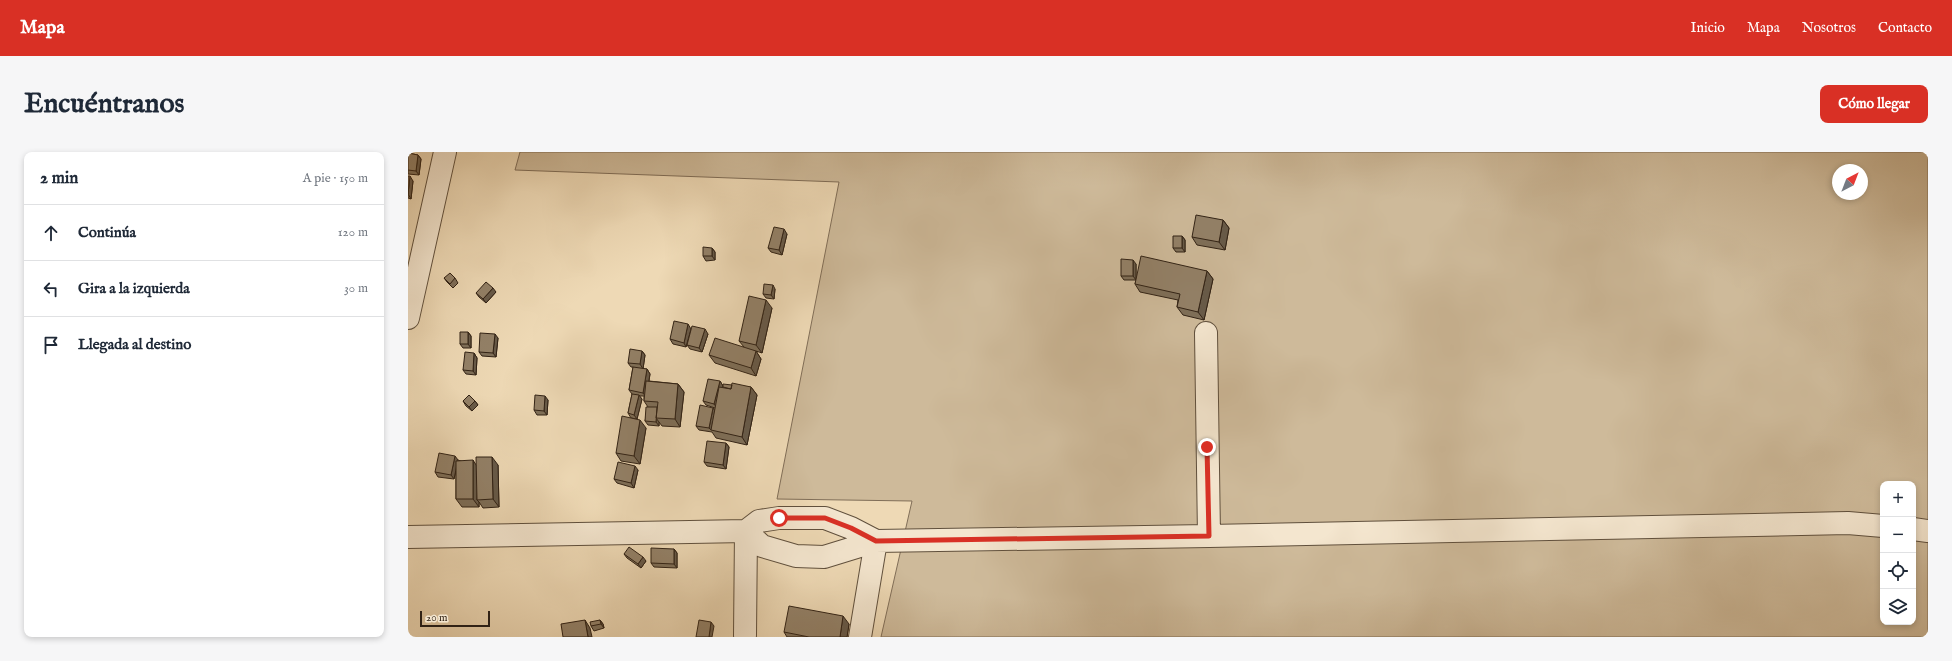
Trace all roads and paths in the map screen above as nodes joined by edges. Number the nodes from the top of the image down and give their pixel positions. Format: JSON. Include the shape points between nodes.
{"nodes":[{"id":1,"x":445,"y":152,"type":"edge"},
{"id":2,"x":408,"y":318,"type":"edge"},
{"id":3,"x":1206,"y":333,"type":"dead end"},
{"id":4,"x":1880,"y":526,"type":"edge"},
{"id":5,"x":1916,"y":529,"type":"edge"},
{"id":6,"x":746,"y":530,"type":"junction"},
{"id":7,"x":1928,"y":530,"type":"edge"},
{"id":8,"x":1209,"y":536,"type":"junction"},
{"id":9,"x":408,"y":537,"type":"edge"},
{"id":10,"x":876,"y":541,"type":"junction"},
{"id":11,"x":744,"y":635,"type":"dead end"},
{"id":12,"x":860,"y":637,"type":"edge"}],
"edges":[{"from":1,"to":2,"type":"street"},
{"from":3,"to":8,"type":"street"},
{"from":4,"to":8,"type":"street","via":[[1848,523]]},
{"from":5,"to":7,"type":"street"},
{"from":6,"to":9,"type":"street"},
{"from":6,"to":10,"type":"street","via":[[759,521],[779,518],[825,518]]},
{"from":6,"to":10,"type":"street","via":[[762,546],[796,556],[824,557]]},
{"from":6,"to":11,"type":"street"},
{"from":8,"to":10,"type":"street"},
{"from":10,"to":12,"type":"street"}]}
